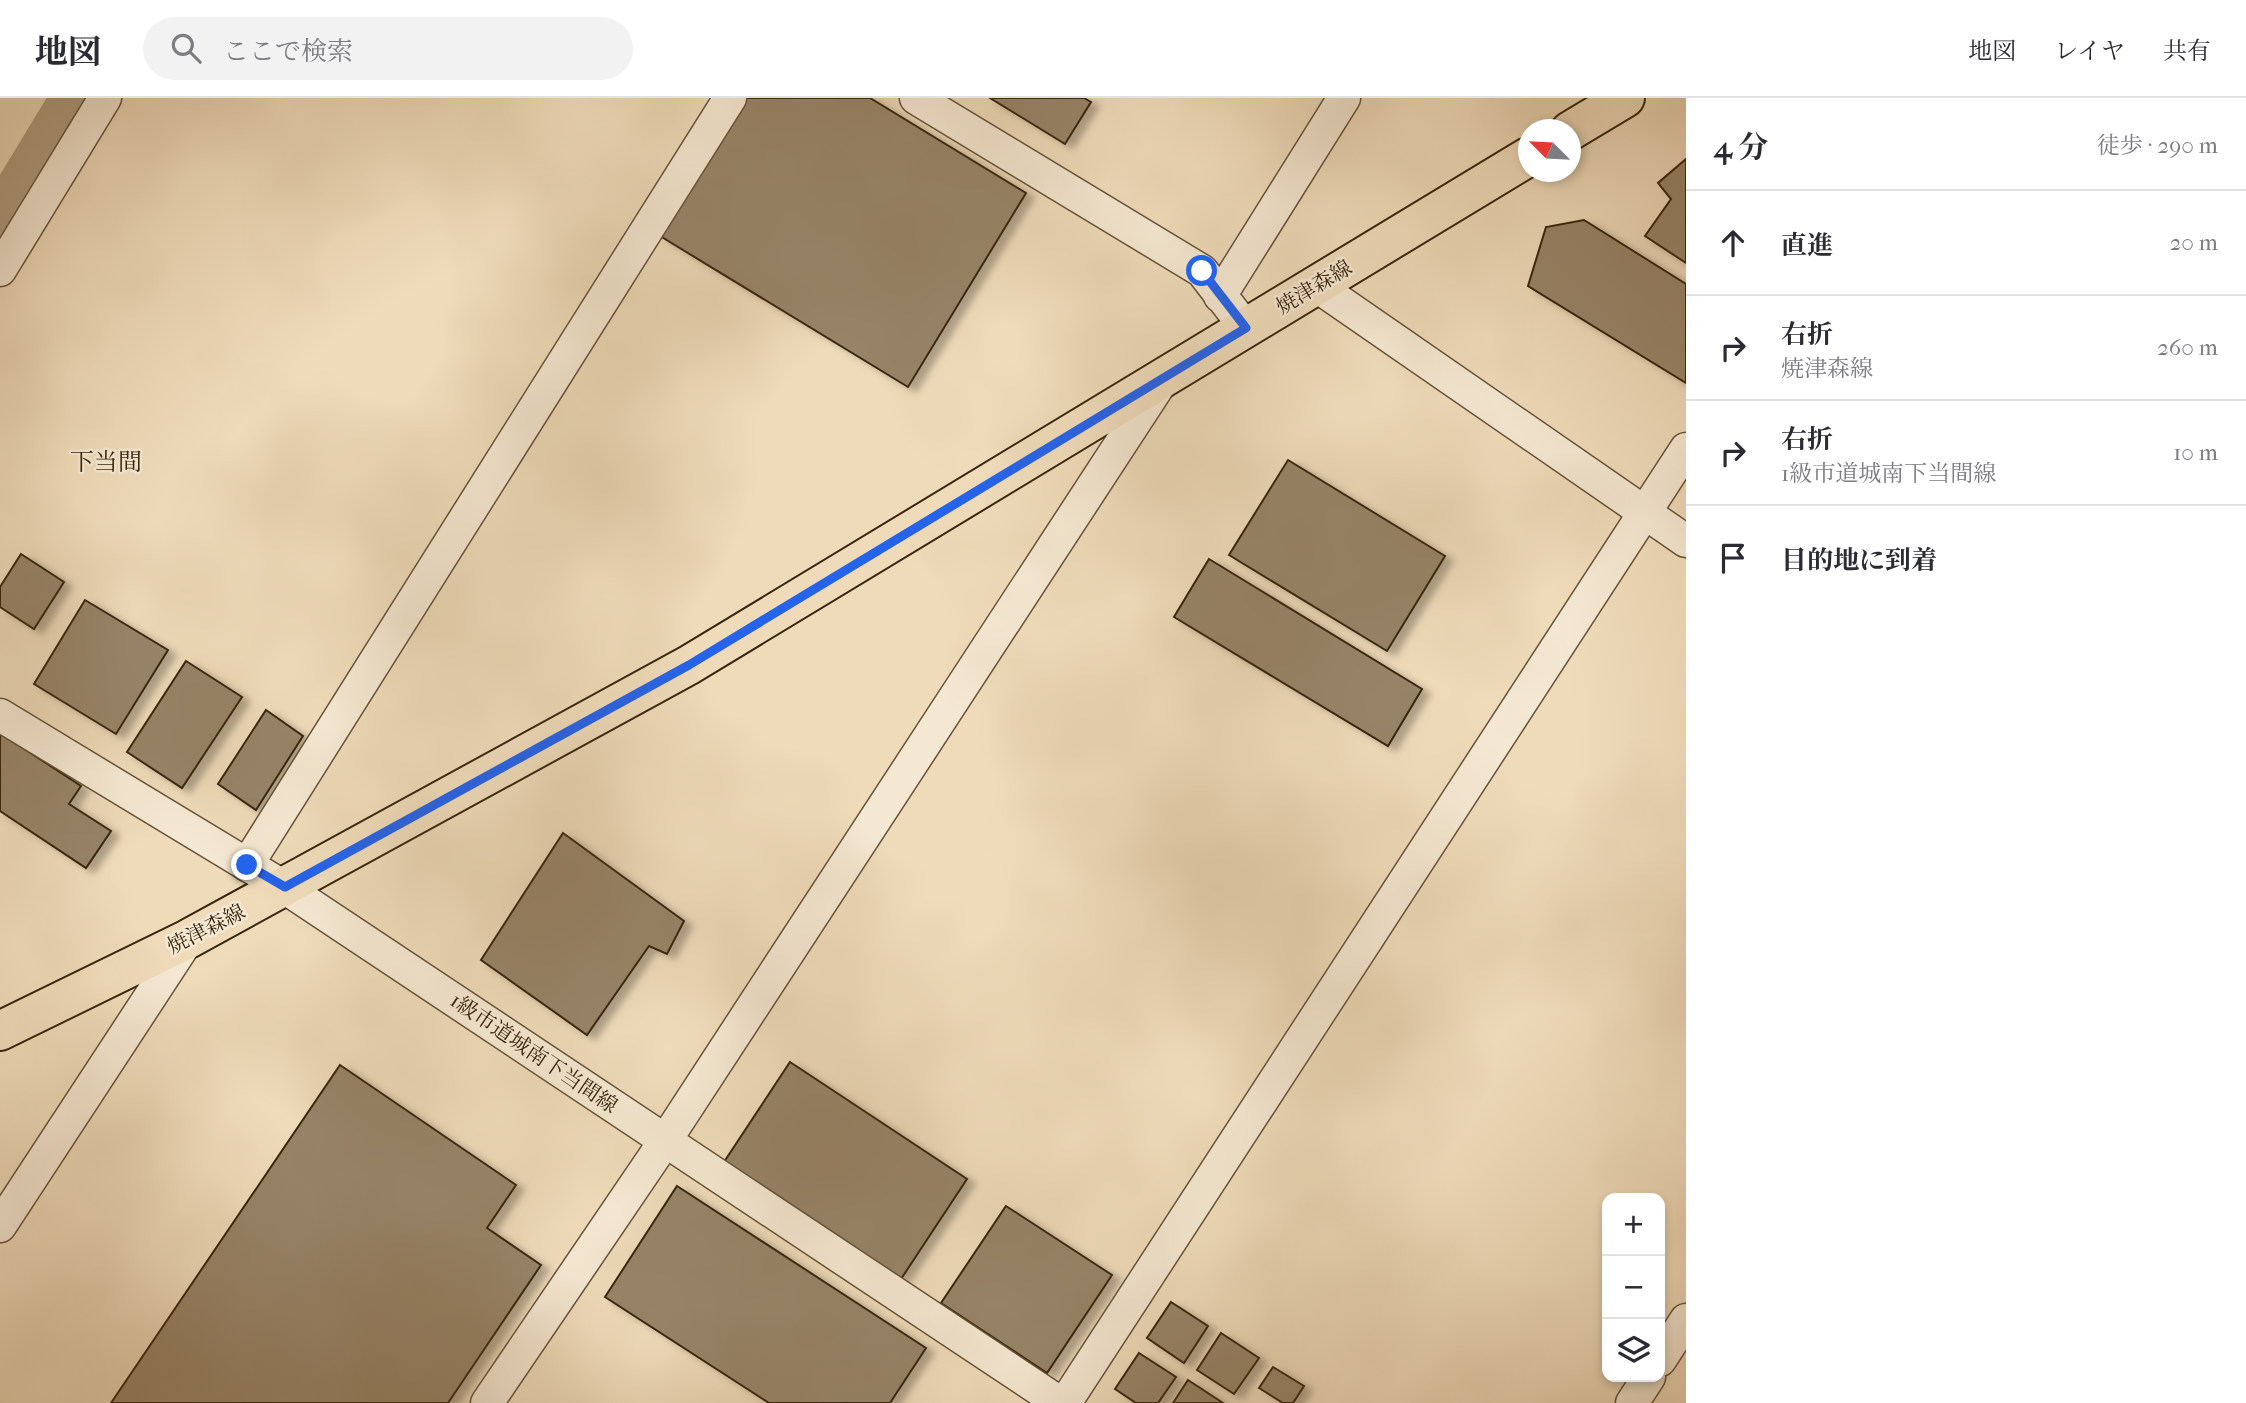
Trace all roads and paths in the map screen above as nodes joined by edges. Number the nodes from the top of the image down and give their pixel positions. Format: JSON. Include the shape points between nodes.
{"nodes":[{"id":1,"x":104,"y":98,"type":"edge"},
{"id":2,"x":730,"y":98,"type":"edge"},
{"id":3,"x":916,"y":98,"type":"edge"},
{"id":4,"x":1344,"y":98,"type":"edge"},
{"id":5,"x":1625,"y":98,"type":"edge"},
{"id":6,"x":1581,"y":124,"type":"edge"},
{"id":7,"x":1518,"y":163,"type":"edge"},
{"id":8,"x":0,"y":270,"type":"edge"},
{"id":9,"x":1317,"y":286,"type":"junction"},
{"id":10,"x":1220,"y":296,"type":"junction"},
{"id":11,"x":1246,"y":328,"type":"junction"},
{"id":12,"x":1164,"y":378,"type":"junction"},
{"id":13,"x":1686,"y":449,"type":"edge"},
{"id":14,"x":1644,"y":514,"type":"junction"},
{"id":15,"x":1686,"y":541,"type":"edge"},
{"id":16,"x":0,"y":715,"type":"edge"},
{"id":17,"x":247,"y":865,"type":"junction"},
{"id":18,"x":285,"y":887,"type":"junction"},
{"id":19,"x":188,"y":939,"type":"junction"},
{"id":20,"x":0,"y":1031,"type":"edge"},
{"id":21,"x":665,"y":1141,"type":"junction"},
{"id":22,"x":0,"y":1226,"type":"edge"},
{"id":23,"x":1686,"y":1320,"type":"edge"},
{"id":24,"x":1665,"y":1352,"type":"edge"},
{"id":25,"x":1646,"y":1382,"type":"edge"},
{"id":26,"x":486,"y":1403,"type":"edge"},
{"id":27,"x":1062,"y":1403,"type":"edge"},
{"id":28,"x":1632,"y":1403,"type":"edge"}],
"edges":[{"from":1,"to":8,"type":"street"},
{"from":2,"to":17,"type":"street"},
{"from":3,"to":10,"type":"street","via":[[1202,271]]},
{"from":4,"to":10,"type":"street"},
{"from":5,"to":6,"type":"main road"},
{"from":7,"to":9,"type":"main road","name":"焼津森線"},
{"from":9,"to":11,"type":"main road","name":"焼津森線"},
{"from":9,"to":14,"type":"street"},
{"from":10,"to":11,"type":"street"},
{"from":11,"to":12,"type":"main road","name":"焼津森線"},
{"from":12,"to":18,"type":"main road","name":"焼津森線","via":[[689,665]]},
{"from":12,"to":21,"type":"street"},
{"from":13,"to":14,"type":"street"},
{"from":14,"to":15,"type":"street"},
{"from":14,"to":27,"type":"street"},
{"from":16,"to":17,"type":"street","name":"1級市道城南下当間線"},
{"from":17,"to":18,"type":"street","name":"1級市道城南下当間線"},
{"from":18,"to":19,"type":"main road","name":"焼津森線"},
{"from":18,"to":21,"type":"street","name":"1級市道城南下当間線"},
{"from":19,"to":20,"type":"main road","name":"焼津森線"},
{"from":19,"to":22,"type":"street"},
{"from":21,"to":26,"type":"street"},
{"from":21,"to":27,"type":"street","name":"1級市道城南下当間線"},
{"from":23,"to":24,"type":"street"},
{"from":25,"to":28,"type":"street"}]}
